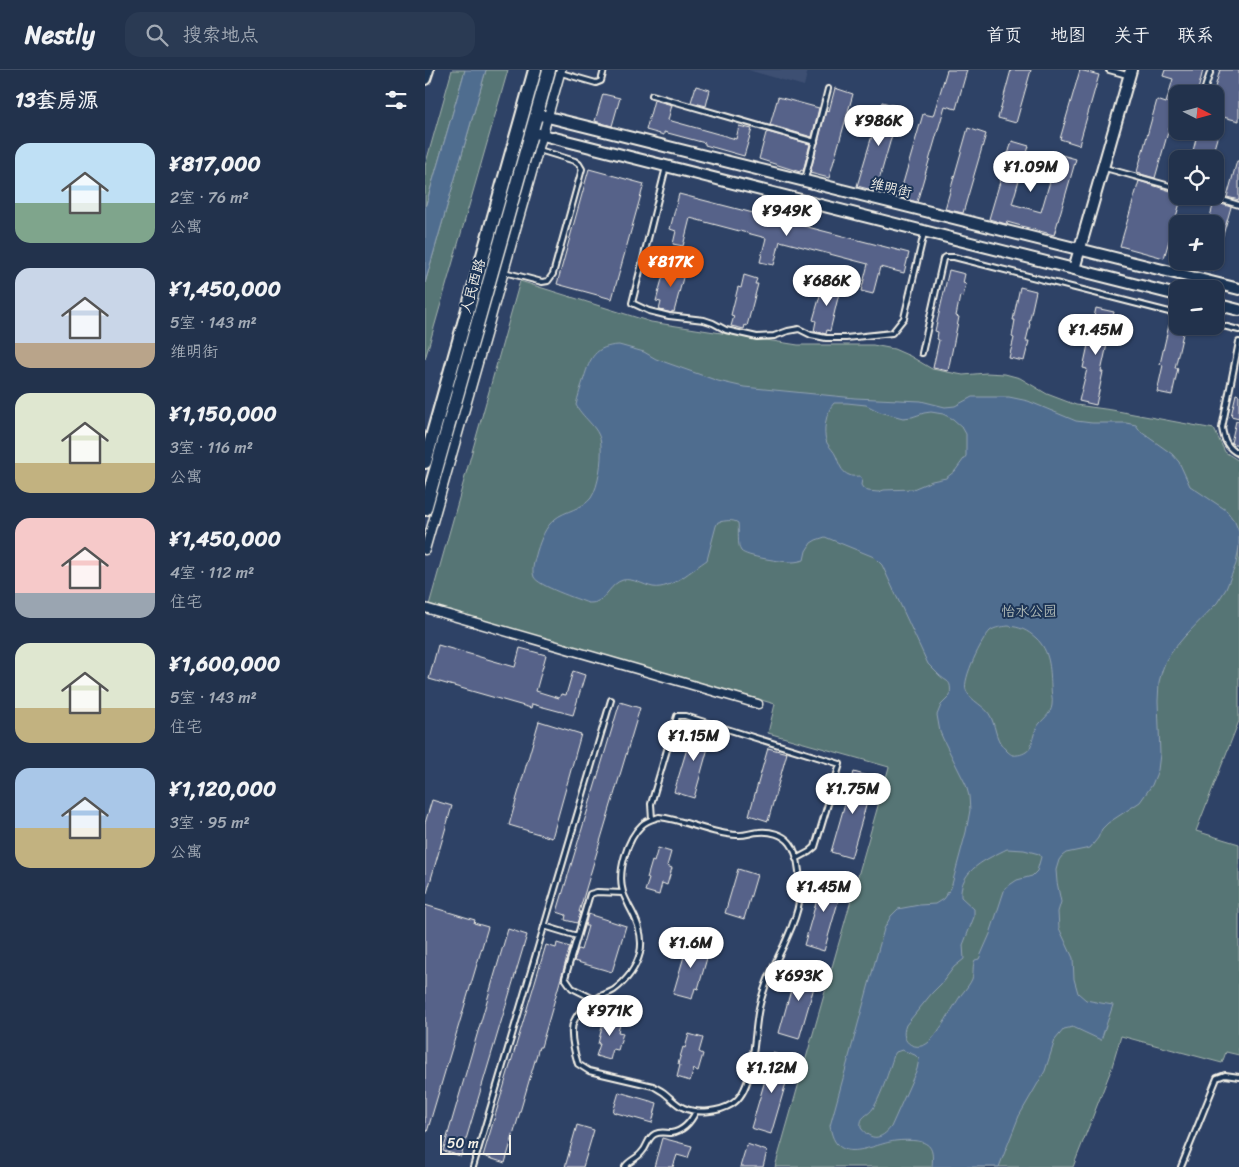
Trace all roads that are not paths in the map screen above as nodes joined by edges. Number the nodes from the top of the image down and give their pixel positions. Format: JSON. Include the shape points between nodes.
{"nodes":[{"id":1,"x":428,"y":70,"type":"edge"},
{"id":2,"x":535,"y":70,"type":"edge"},
{"id":3,"x":604,"y":70,"type":"edge"},
{"id":4,"x":1109,"y":70,"type":"edge"},
{"id":5,"x":1211,"y":70,"type":"edge"},
{"id":6,"x":557,"y":71,"type":"edge"},
{"id":7,"x":1130,"y":73,"type":"edge"},
{"id":8,"x":425,"y":79,"type":"edge"},
{"id":9,"x":1206,"y":85,"type":"edge"},
{"id":10,"x":828,"y":89,"type":"dead end"},
{"id":11,"x":652,"y":95,"type":"dead end"},
{"id":12,"x":542,"y":115,"type":"junction"},
{"id":13,"x":537,"y":134,"type":"junction"},
{"id":14,"x":815,"y":142,"type":"junction"},
{"id":15,"x":539,"y":150,"type":"junction"},
{"id":16,"x":666,"y":166,"type":"junction"},
{"id":17,"x":1103,"y":167,"type":"junction"},
{"id":18,"x":805,"y":181,"type":"junction"},
{"id":19,"x":1169,"y":186,"type":"edge"},
{"id":20,"x":1224,"y":200,"type":"edge"},
{"id":21,"x":1239,"y":205,"type":"edge"},
{"id":22,"x":925,"y":231,"type":"junction"},
{"id":23,"x":1080,"y":250,"type":"junction"},
{"id":24,"x":1074,"y":269,"type":"junction"},
{"id":25,"x":505,"y":272,"type":"junction"},
{"id":26,"x":1239,"y":289,"type":"edge"},
{"id":27,"x":1169,"y":293,"type":"edge"},
{"id":28,"x":1224,"y":306,"type":"edge"},
{"id":29,"x":1239,"y":310,"type":"edge"},
{"id":30,"x":1169,"y":312,"type":"edge"},
{"id":31,"x":1224,"y":326,"type":"edge"},
{"id":32,"x":1239,"y":330,"type":"edge"},
{"id":33,"x":1239,"y":342,"type":"edge"},
{"id":34,"x":922,"y":352,"type":"dead end"},
{"id":35,"x":1239,"y":454,"type":"edge"},
{"id":36,"x":425,"y":462,"type":"edge"},
{"id":37,"x":425,"y":509,"type":"edge"},
{"id":38,"x":425,"y":550,"type":"edge"},
{"id":39,"x":425,"y":608,"type":"edge"},
{"id":40,"x":611,"y":700,"type":"dead end"},
{"id":41,"x":758,"y":704,"type":"dead end"},
{"id":42,"x":652,"y":819,"type":"junction"},
{"id":43,"x":796,"y":859,"type":"junction"},
{"id":44,"x":623,"y":893,"type":"junction"},
{"id":45,"x":544,"y":926,"type":"junction"},
{"id":46,"x":577,"y":936,"type":"junction"},
{"id":47,"x":594,"y":999,"type":"junction"},
{"id":48,"x":1239,"y":1077,"type":"edge"},
{"id":49,"x":696,"y":1111,"type":"junction"},
{"id":50,"x":473,"y":1167,"type":"edge"},
{"id":51,"x":625,"y":1167,"type":"edge"},
{"id":52,"x":1181,"y":1167,"type":"edge"}],
"edges":[{"from":1,"to":8,"type":"street"},
{"from":2,"to":36,"type":"main road","name":"人民西路"},
{"from":3,"to":6,"type":"lane","via":[[601,81],[596,83]]},
{"from":4,"to":7,"type":"lane"},
{"from":5,"to":9,"type":"lane"},
{"from":6,"to":12,"type":"main road","name":"人民西路"},
{"from":7,"to":17,"type":"street"},
{"from":10,"to":14,"type":"lane"},
{"from":11,"to":14,"type":"lane"},
{"from":12,"to":13,"type":"main road","name":"人民西路"},
{"from":12,"to":18,"type":"street","name":"维明街"},
{"from":13,"to":15,"type":"street"},
{"from":13,"to":16,"type":"street"},
{"from":13,"to":37,"type":"main road","name":"人民西路"},
{"from":14,"to":18,"type":"lane"},
{"from":15,"to":25,"type":"street"},
{"from":15,"to":25,"type":"lane","via":[[575,161],[582,170],[553,274],[548,281]]},
{"from":16,"to":22,"type":"street"},
{"from":16,"to":22,"type":"lane","via":[[632,303],[660,314],[704,320],[726,330],[757,337],[799,329],[826,338],[892,333],[904,318]]},
{"from":17,"to":19,"type":"lane"},
{"from":17,"to":23,"type":"street"},
{"from":18,"to":23,"type":"street","name":"维明街"},
{"from":20,"to":21,"type":"lane"},
{"from":22,"to":24,"type":"street"},
{"from":23,"to":24,"type":"street"},
{"from":23,"to":26,"type":"street","name":"维明街"},
{"from":24,"to":27,"type":"street"},
{"from":25,"to":38,"type":"street"},
{"from":28,"to":29,"type":"street"},
{"from":30,"to":34,"type":"lane","via":[[946,257]]},
{"from":31,"to":32,"type":"lane"},
{"from":33,"to":35,"type":"lane","via":[[1222,428],[1224,440],[1232,451]]},
{"from":39,"to":41,"type":"street"},
{"from":40,"to":45,"type":"lane"},
{"from":42,"to":43,"type":"lane","via":[[671,819],[740,836],[772,832],[791,843]]},
{"from":42,"to":43,"type":"lane","via":[[651,804],[677,716],[685,716],[840,764],[815,846]]},
{"from":42,"to":44,"type":"lane","via":[[643,824],[629,844],[621,873]]},
{"from":43,"to":49,"type":"lane","via":[[799,902],[790,932],[763,992],[748,1083],[733,1104],[706,1112]]},
{"from":44,"to":46,"type":"lane","via":[[590,894]]},
{"from":44,"to":47,"type":"lane","via":[[639,926],[640,953],[628,978]]},
{"from":45,"to":46,"type":"lane"},
{"from":45,"to":50,"type":"lane"},
{"from":46,"to":47,"type":"lane","via":[[565,978],[572,988]]},
{"from":47,"to":49,"type":"lane","via":[[573,1022],[571,1030],[578,1064],[589,1071],[653,1086],[684,1108]]},
{"from":48,"to":52,"type":"lane","via":[[1225,1074],[1217,1078]]},
{"from":49,"to":51,"type":"lane","via":[[685,1127],[650,1136],[643,1151]]}]}
